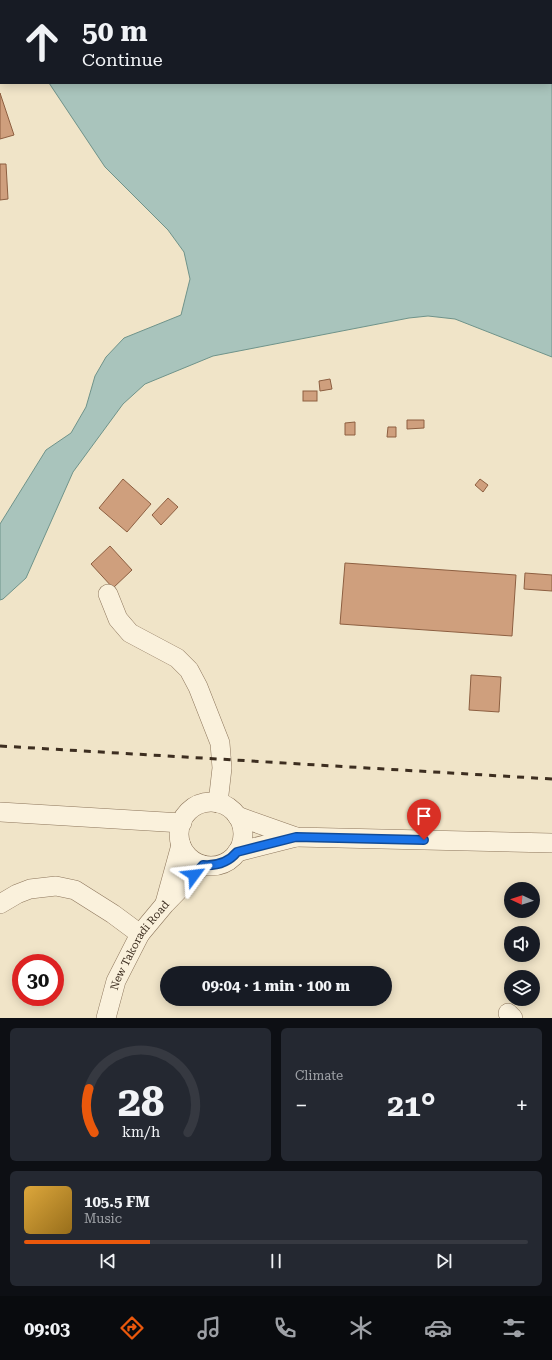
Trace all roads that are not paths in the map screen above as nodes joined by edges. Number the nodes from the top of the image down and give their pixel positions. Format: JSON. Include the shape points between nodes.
{"nodes":[{"id":1,"x":108,"y":594,"type":"dead end"},
{"id":2,"x":218,"y":803,"type":"junction"},
{"id":3,"x":0,"y":812,"type":"edge"},
{"id":4,"x":237,"y":816,"type":"junction"},
{"id":5,"x":182,"y":823,"type":"junction"},
{"id":6,"x":296,"y":837,"type":"junction"},
{"id":7,"x":552,"y":843,"type":"edge"},
{"id":8,"x":181,"y":845,"type":"junction"},
{"id":9,"x":237,"y":852,"type":"junction"},
{"id":10,"x":203,"y":865,"type":"junction"},
{"id":11,"x":0,"y":904,"type":"edge"},
{"id":12,"x":165,"y":904,"type":"junction"},
{"id":13,"x":140,"y":934,"type":"junction"},
{"id":14,"x":106,"y":1018,"type":"edge"}],
"edges":[{"from":1,"to":2,"type":"street","via":[[118,619],[130,633],[177,658],[189,670],[195,681],[220,743],[222,768]]},
{"from":2,"to":4,"type":"street","via":[[226,805]]},
{"from":2,"to":5,"type":"street","via":[[196,805],[188,812]]},
{"from":3,"to":5,"type":"street"},
{"from":4,"to":6,"type":"street"},
{"from":4,"to":9,"type":"street","via":[[242,837]]},
{"from":5,"to":8,"type":"street","via":[[179,830]]},
{"from":6,"to":7,"type":"street"},
{"from":6,"to":9,"type":"street"},
{"from":8,"to":10,"type":"street","via":[[190,858]]},
{"from":8,"to":12,"type":"street"},
{"from":9,"to":10,"type":"street","via":[[226,862],[211,866]]},
{"from":10,"to":12,"type":"street","name":"New Takoradi Road"},
{"from":11,"to":13,"type":"street","via":[[30,889],[56,886],[75,890]]},
{"from":12,"to":13,"type":"street","name":"New Takoradi Road"},
{"from":13,"to":14,"type":"street","name":"New Takoradi Road","via":[[116,981]]}]}
